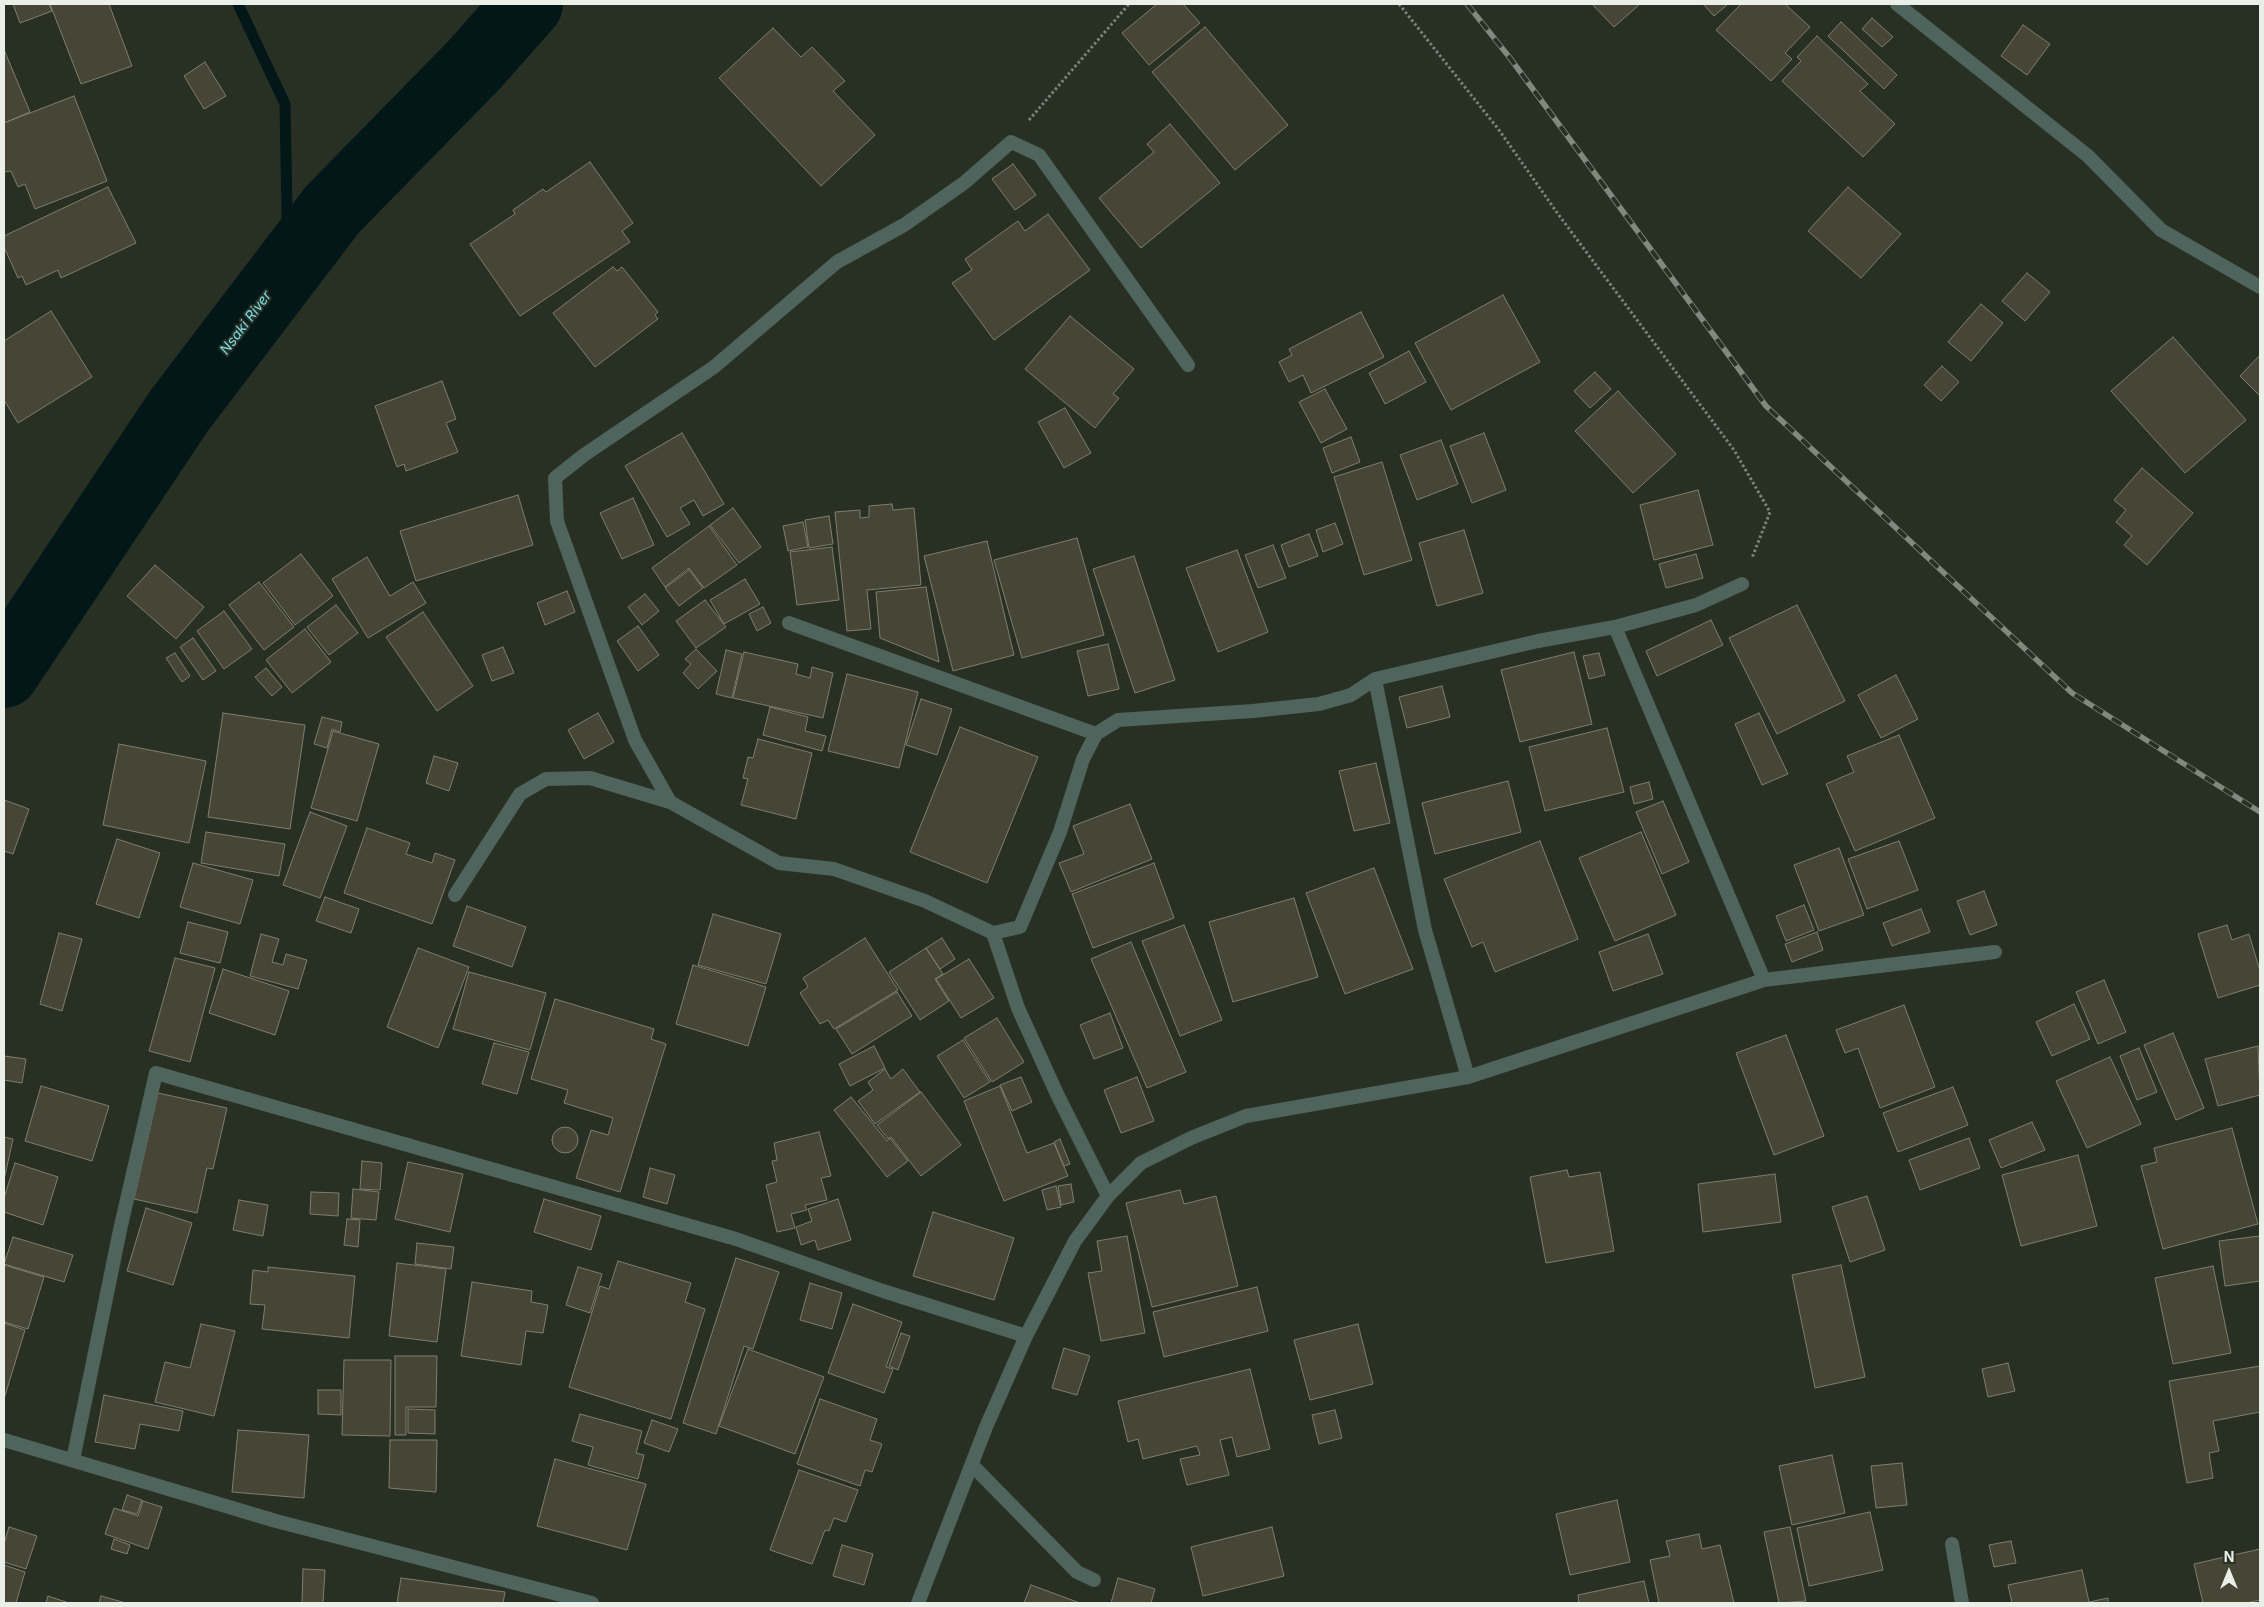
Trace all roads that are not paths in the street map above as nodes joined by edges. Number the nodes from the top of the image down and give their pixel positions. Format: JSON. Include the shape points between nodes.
{"nodes":[{"id":1,"x":1897,"y":4,"type":"edge"},
{"id":2,"x":2260,"y":288,"type":"edge"},
{"id":3,"x":1188,"y":366,"type":"dead end"},
{"id":4,"x":1742,"y":584,"type":"road end"},
{"id":5,"x":789,"y":623,"type":"dead end"},
{"id":6,"x":1615,"y":627,"type":"junction"},
{"id":7,"x":1375,"y":679,"type":"junction"},
{"id":8,"x":1096,"y":734,"type":"junction"},
{"id":9,"x":670,"y":802,"type":"junction"},
{"id":10,"x":455,"y":895,"type":"dead end"},
{"id":11,"x":993,"y":933,"type":"junction"},
{"id":12,"x":1996,"y":952,"type":"dead end"},
{"id":13,"x":1764,"y":980,"type":"junction"},
{"id":14,"x":1468,"y":1077,"type":"junction"},
{"id":15,"x":1108,"y":1196,"type":"junction"},
{"id":16,"x":1026,"y":1336,"type":"junction"},
{"id":17,"x":4,"y":1440,"type":"edge"},
{"id":18,"x":73,"y":1460,"type":"junction"},
{"id":19,"x":972,"y":1465,"type":"junction"},
{"id":20,"x":1952,"y":1544,"type":"dead end"},
{"id":21,"x":1094,"y":1580,"type":"dead end"},
{"id":22,"x":592,"y":1603,"type":"edge"},
{"id":23,"x":918,"y":1603,"type":"edge"},
{"id":24,"x":1962,"y":1603,"type":"edge"}],
"edges":[{"from":1,"to":2,"type":"street","via":[[2088,156],[2161,230]]},
{"from":3,"to":9,"type":"street","via":[[1039,155],[1010,142],[964,182],[904,225],[837,262],[714,367],[555,478],[557,521],[635,740]]},
{"from":4,"to":6,"type":"street","via":[[1696,605]]},
{"from":5,"to":8,"type":"street"},
{"from":6,"to":7,"type":"street","via":[[1538,641]]},
{"from":6,"to":13,"type":"street"},
{"from":7,"to":8,"type":"street","via":[[1351,695],[1319,704],[1118,720]]},
{"from":7,"to":14,"type":"street","via":[[1425,930]]},
{"from":8,"to":11,"type":"street","via":[[1083,758],[1060,832],[1020,927]]},
{"from":9,"to":10,"type":"street","via":[[590,778],[546,779],[520,794]]},
{"from":9,"to":11,"type":"street","via":[[779,863],[834,869],[925,901]]},
{"from":11,"to":15,"type":"street","via":[[1018,1008]]},
{"from":12,"to":13,"type":"street"},
{"from":13,"to":14,"type":"street"},
{"from":14,"to":15,"type":"street","via":[[1246,1116],[1190,1138],[1141,1163]]},
{"from":15,"to":16,"type":"street","via":[[1075,1241]]},
{"from":16,"to":18,"type":"street","via":[[736,1240],[156,1073]]},
{"from":16,"to":19,"type":"street"},
{"from":17,"to":18,"type":"street"},
{"from":18,"to":22,"type":"street","via":[[276,1521]]},
{"from":19,"to":21,"type":"street","via":[[1077,1572]]},
{"from":19,"to":23,"type":"street"},
{"from":20,"to":24,"type":"street"}]}
